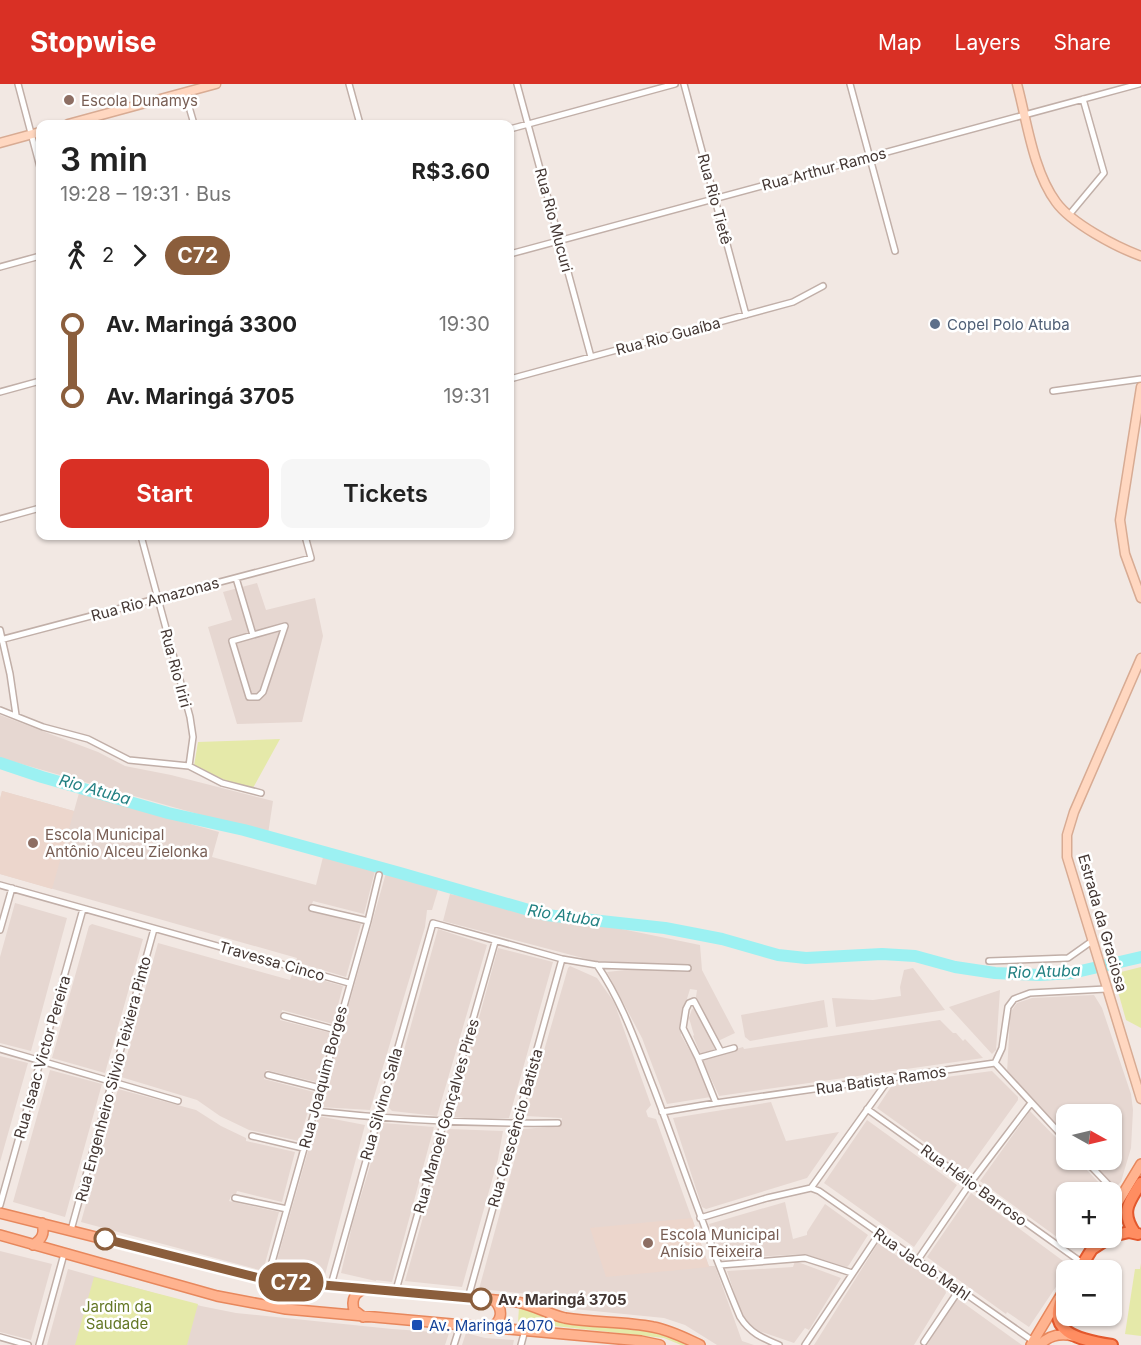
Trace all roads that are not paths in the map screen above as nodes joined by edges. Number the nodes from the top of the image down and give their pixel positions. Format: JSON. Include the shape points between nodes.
{"nodes":[{"id":1,"x":18,"y":84,"type":"edge"},
{"id":2,"x":216,"y":84,"type":"edge"},
{"id":3,"x":349,"y":84,"type":"edge"},
{"id":4,"x":517,"y":84,"type":"edge"},
{"id":5,"x":675,"y":84,"type":"edge"},
{"id":6,"x":684,"y":84,"type":"edge"},
{"id":7,"x":850,"y":84,"type":"edge"},
{"id":8,"x":1017,"y":84,"type":"edge"},
{"id":9,"x":1139,"y":84,"type":"edge"},
{"id":10,"x":184,"y":88,"type":"edge"},
{"id":11,"x":1083,"y":99,"type":"junction"},
{"id":12,"x":1025,"y":115,"type":"junction"},
{"id":13,"x":81,"y":120,"type":"edge"},
{"id":14,"x":193,"y":120,"type":"edge"},
{"id":15,"x":359,"y":120,"type":"edge"},
{"id":16,"x":528,"y":124,"type":"junction"},
{"id":17,"x":514,"y":128,"type":"edge"},
{"id":18,"x":36,"y":133,"type":"edge"},
{"id":19,"x":0,"y":143,"type":"edge"},
{"id":20,"x":870,"y":157,"type":"junction"},
{"id":21,"x":715,"y":199,"type":"junction"},
{"id":22,"x":1069,"y":215,"type":"junction"},
{"id":23,"x":560,"y":241,"type":"junction"},
{"id":24,"x":895,"y":251,"type":"dead end"},
{"id":25,"x":514,"y":253,"type":"edge"},
{"id":26,"x":36,"y":257,"type":"edge"},
{"id":27,"x":1140,"y":257,"type":"edge"},
{"id":28,"x":0,"y":267,"type":"edge"},
{"id":29,"x":824,"y":286,"type":"dead end"},
{"id":30,"x":746,"y":315,"type":"junction"},
{"id":31,"x":591,"y":357,"type":"junction"},
{"id":32,"x":514,"y":378,"type":"edge"},
{"id":33,"x":1141,"y":380,"type":"edge"},
{"id":34,"x":36,"y":382,"type":"edge"},
{"id":35,"x":1141,"y":387,"type":"edge"},
{"id":36,"x":1053,"y":391,"type":"dead end"},
{"id":37,"x":0,"y":392,"type":"edge"},
{"id":38,"x":36,"y":509,"type":"edge"},
{"id":39,"x":0,"y":519,"type":"edge"},
{"id":40,"x":142,"y":540,"type":"edge"},
{"id":41,"x":306,"y":540,"type":"edge"},
{"id":42,"x":236,"y":578,"type":"junction"},
{"id":43,"x":158,"y":598,"type":"junction"},
{"id":44,"x":1141,"y":598,"type":"edge"},
{"id":45,"x":0,"y":630,"type":"edge"},
{"id":46,"x":253,"y":635,"type":"junction"},
{"id":47,"x":1,"y":640,"type":"edge"},
{"id":48,"x":1141,"y":658,"type":"edge"},
{"id":49,"x":0,"y":710,"type":"edge"},
{"id":50,"x":16,"y":715,"type":"junction"},
{"id":51,"x":189,"y":766,"type":"junction"},
{"id":52,"x":261,"y":792,"type":"dead end"},
{"id":53,"x":379,"y":875,"type":"dead end"},
{"id":54,"x":0,"y":885,"type":"edge"},
{"id":55,"x":12,"y":888,"type":"junction"},
{"id":56,"x":312,"y":908,"type":"dead end"},
{"id":57,"x":83,"y":909,"type":"junction"},
{"id":58,"x":368,"y":921,"type":"junction"},
{"id":59,"x":154,"y":929,"type":"junction"},
{"id":60,"x":0,"y":930,"type":"edge"},
{"id":61,"x":1092,"y":941,"type":"junction"},
{"id":62,"x":495,"y":942,"type":"junction"},
{"id":63,"x":562,"y":959,"type":"junction"},
{"id":64,"x":989,"y":961,"type":"dead end"},
{"id":65,"x":597,"y":965,"type":"junction"},
{"id":66,"x":688,"y":968,"type":"dead end"},
{"id":67,"x":349,"y":983,"type":"junction"},
{"id":68,"x":1106,"y":989,"type":"junction"},
{"id":69,"x":284,"y":1016,"type":"dead end"},
{"id":70,"x":336,"y":1029,"type":"junction"},
{"id":71,"x":734,"y":1048,"type":"dead end"},
{"id":72,"x":0,"y":1049,"type":"edge"},
{"id":73,"x":720,"y":1050,"type":"junction"},
{"id":74,"x":698,"y":1058,"type":"junction"},
{"id":75,"x":41,"y":1061,"type":"junction"},
{"id":76,"x":995,"y":1063,"type":"junction"},
{"id":77,"x":268,"y":1075,"type":"dead end"},
{"id":78,"x":890,"y":1079,"type":"junction"},
{"id":79,"x":112,"y":1080,"type":"junction"},
{"id":80,"x":320,"y":1088,"type":"junction"},
{"id":81,"x":1141,"y":1099,"type":"edge"},
{"id":82,"x":178,"y":1101,"type":"dead end"},
{"id":83,"x":716,"y":1103,"type":"junction"},
{"id":84,"x":1031,"y":1103,"type":"junction"},
{"id":85,"x":867,"y":1109,"type":"junction"},
{"id":86,"x":314,"y":1111,"type":"junction"},
{"id":87,"x":663,"y":1112,"type":"junction"},
{"id":88,"x":377,"y":1118,"type":"junction"},
{"id":89,"x":444,"y":1122,"type":"junction"},
{"id":90,"x":516,"y":1123,"type":"junction"},
{"id":91,"x":558,"y":1123,"type":"dead end"},
{"id":92,"x":1056,"y":1129,"type":"edge"},
{"id":93,"x":252,"y":1136,"type":"dead end"},
{"id":94,"x":303,"y":1148,"type":"junction"},
{"id":95,"x":1141,"y":1164,"type":"edge"},
{"id":96,"x":1094,"y":1170,"type":"edge"},
{"id":97,"x":971,"y":1182,"type":"junction"},
{"id":98,"x":1105,"y":1182,"type":"edge"},
{"id":99,"x":1141,"y":1183,"type":"edge"},
{"id":100,"x":811,"y":1188,"type":"junction"},
{"id":101,"x":1122,"y":1195,"type":"edge"},
{"id":102,"x":235,"y":1198,"type":"dead end"},
{"id":103,"x":0,"y":1204,"type":"edge"},
{"id":104,"x":287,"y":1209,"type":"junction"},
{"id":105,"x":0,"y":1213,"type":"edge"},
{"id":106,"x":699,"y":1218,"type":"junction"},
{"id":107,"x":42,"y":1223,"type":"junction"},
{"id":108,"x":71,"y":1230,"type":"junction"},
{"id":109,"x":1122,"y":1233,"type":"edge"},
{"id":110,"x":879,"y":1234,"type":"junction"},
{"id":111,"x":1138,"y":1234,"type":"edge"},
{"id":112,"x":0,"y":1235,"type":"edge"},
{"id":113,"x":33,"y":1245,"type":"junction"},
{"id":114,"x":1094,"y":1248,"type":"edge"},
{"id":115,"x":64,"y":1254,"type":"junction"},
{"id":116,"x":1069,"y":1260,"type":"edge"},
{"id":117,"x":1084,"y":1260,"type":"edge"},
{"id":118,"x":917,"y":1261,"type":"junction"},
{"id":119,"x":720,"y":1265,"type":"junction"},
{"id":120,"x":852,"y":1273,"type":"junction"},
{"id":121,"x":267,"y":1280,"type":"junction"},
{"id":122,"x":332,"y":1285,"type":"junction"},
{"id":123,"x":366,"y":1289,"type":"junction"},
{"id":124,"x":396,"y":1290,"type":"junction"},
{"id":125,"x":959,"y":1290,"type":"junction"},
{"id":126,"x":468,"y":1298,"type":"junction"},
{"id":127,"x":494,"y":1300,"type":"junction"},
{"id":128,"x":1056,"y":1302,"type":"edge"},
{"id":129,"x":365,"y":1317,"type":"junction"},
{"id":130,"x":460,"y":1326,"type":"junction"},
{"id":131,"x":1062,"y":1326,"type":"edge"},
{"id":132,"x":490,"y":1328,"type":"junction"},
{"id":133,"x":525,"y":1330,"type":"junction"},
{"id":134,"x":1073,"y":1336,"type":"junction"},
{"id":135,"x":0,"y":1337,"type":"edge"},
{"id":136,"x":924,"y":1342,"type":"dead end"},
{"id":137,"x":1034,"y":1344,"type":"edge"},
{"id":138,"x":28,"y":1345,"type":"edge"},
{"id":139,"x":39,"y":1345,"type":"edge"},
{"id":140,"x":454,"y":1345,"type":"edge"},
{"id":141,"x":521,"y":1345,"type":"edge"},
{"id":142,"x":660,"y":1345,"type":"edge"},
{"id":143,"x":700,"y":1345,"type":"edge"},
{"id":144,"x":779,"y":1345,"type":"edge"},
{"id":145,"x":806,"y":1345,"type":"edge"},
{"id":146,"x":1110,"y":1345,"type":"edge"}],
"edges":[{"from":1,"to":18,"type":"street"},
{"from":2,"to":10,"type":"main road"},
{"from":3,"to":15,"type":"street"},
{"from":4,"to":16,"type":"street","name":"Rua Rio Mucuri"},
{"from":5,"to":16,"type":"street"},
{"from":6,"to":21,"type":"street","name":"Rua Rio Tietê"},
{"from":7,"to":20,"type":"street"},
{"from":8,"to":12,"type":"main road"},
{"from":9,"to":11,"type":"street","name":"Rua Arthur Ramos"},
{"from":10,"to":13,"type":"main road"},
{"from":10,"to":14,"type":"street"},
{"from":11,"to":12,"type":"street","name":"Rua Arthur Ramos"},
{"from":11,"to":22,"type":"street","via":[[1104,173]]},
{"from":12,"to":20,"type":"street","name":"Rua Arthur Ramos"},
{"from":12,"to":22,"type":"main road","via":[[1045,183]]},
{"from":16,"to":17,"type":"street"},
{"from":16,"to":23,"type":"street","name":"Rua Rio Mucuri"},
{"from":18,"to":19,"type":"main road"},
{"from":20,"to":21,"type":"street","name":"Rua Arthur Ramos"},
{"from":20,"to":24,"type":"street"},
{"from":21,"to":23,"type":"street","name":"Rua Arthur Ramos"},
{"from":21,"to":30,"type":"street","name":"Rua Rio Tietê"},
{"from":22,"to":27,"type":"main road"},
{"from":23,"to":25,"type":"street","name":"Rua Arthur Ramos"},
{"from":23,"to":31,"type":"street","name":"Rua Rio Mucuri"},
{"from":26,"to":28,"type":"street"},
{"from":29,"to":30,"type":"street","name":"Rua Rio Guaíba","via":[[793,302]]},
{"from":30,"to":31,"type":"street","name":"Rua Rio Guaíba"},
{"from":31,"to":32,"type":"street","name":"Rua Rio Guaíba"},
{"from":33,"to":36,"type":"street"},
{"from":34,"to":37,"type":"street"},
{"from":35,"to":44,"type":"main road","via":[[1120,520],[1125,554]]},
{"from":38,"to":39,"type":"street"},
{"from":40,"to":43,"type":"street","name":"Rua Rio Iriri"},
{"from":41,"to":42,"type":"street","name":"Rua Rio Amazonas","via":[[311,558]]},
{"from":42,"to":43,"type":"street","name":"Rua Rio Amazonas"},
{"from":42,"to":46,"type":"street"},
{"from":43,"to":47,"type":"street","name":"Rua Rio Amazonas"},
{"from":43,"to":51,"type":"street","name":"Rua Rio Iriri","via":[[190,717],[193,737]]},
{"from":45,"to":47,"type":"street"},
{"from":46,"to":46,"type":"street","via":[[232,641],[246,694],[253,699],[266,686],[285,626]]},
{"from":47,"to":50,"type":"street"},
{"from":48,"to":61,"type":"main road","name":"Estrada da Graciosa","via":[[1067,835],[1067,857]]},
{"from":49,"to":50,"type":"street"},
{"from":50,"to":51,"type":"street","via":[[88,739],[129,760]]},
{"from":51,"to":52,"type":"street","via":[[222,783]]},
{"from":53,"to":58,"type":"street","name":"Rua Joaquim Borges"},
{"from":54,"to":55,"type":"street","name":"Travessa Cinco"},
{"from":55,"to":57,"type":"street","name":"Travessa Cinco"},
{"from":55,"to":60,"type":"street"},
{"from":56,"to":58,"type":"street"},
{"from":57,"to":59,"type":"street","name":"Travessa Cinco"},
{"from":57,"to":75,"type":"street","name":"Rua Isaac Victor Pereira"},
{"from":58,"to":67,"type":"street","name":"Rua Joaquim Borges"},
{"from":59,"to":67,"type":"street","name":"Travessa Cinco"},
{"from":59,"to":79,"type":"street","name":"Rua Engenheiro Silvio Teixiera Pinto"},
{"from":61,"to":64,"type":"street","via":[[1068,957]]},
{"from":61,"to":68,"type":"main road","name":"Estrada da Graciosa"},
{"from":62,"to":63,"type":"street"},
{"from":62,"to":88,"type":"street","name":"Rua Silvino Salla","via":[[433,923]]},
{"from":62,"to":89,"type":"street","name":"Rua Manoel Gonçalves Pires"},
{"from":63,"to":65,"type":"street"},
{"from":63,"to":90,"type":"street","name":"Rua Crescêncio Batista"},
{"from":65,"to":66,"type":"street"},
{"from":65,"to":87,"type":"street","via":[[622,1007]]},
{"from":67,"to":70,"type":"street","name":"Rua Joaquim Borges"},
{"from":68,"to":76,"type":"street","via":[[1030,993],[1014,999],[1008,1007],[1002,1048]]},
{"from":68,"to":81,"type":"main road","name":"Estrada da Graciosa"},
{"from":69,"to":70,"type":"street"},
{"from":70,"to":80,"type":"street","name":"Rua Joaquim Borges"},
{"from":71,"to":73,"type":"street"},
{"from":72,"to":75,"type":"street"},
{"from":73,"to":74,"type":"street"},
{"from":73,"to":74,"type":"street","via":[[694,1000],[686,1009],[683,1028]]},
{"from":74,"to":83,"type":"street"},
{"from":75,"to":79,"type":"street"},
{"from":75,"to":103,"type":"street","name":"Rua Isaac Victor Pereira"},
{"from":76,"to":78,"type":"street","name":"Rua Batista Ramos"},
{"from":76,"to":84,"type":"street"},
{"from":77,"to":80,"type":"street"},
{"from":78,"to":83,"type":"street","name":"Rua Batista Ramos"},
{"from":78,"to":85,"type":"street"},
{"from":79,"to":82,"type":"street"},
{"from":79,"to":108,"type":"street","name":"Rua Engenheiro Silvio Teixiera Pinto"},
{"from":80,"to":86,"type":"street","name":"Rua Joaquim Borges"},
{"from":83,"to":87,"type":"street","name":"Rua Batista Ramos"},
{"from":84,"to":92,"type":"street"},
{"from":84,"to":97,"type":"street"},
{"from":85,"to":97,"type":"street","name":"Rua Hélio Barroso"},
{"from":85,"to":100,"type":"street"},
{"from":86,"to":88,"type":"street"},
{"from":86,"to":94,"type":"street","name":"Rua Joaquim Borges"},
{"from":87,"to":106,"type":"street"},
{"from":88,"to":89,"type":"street"},
{"from":88,"to":122,"type":"street","name":"Rua Silvino Salla"},
{"from":89,"to":90,"type":"street"},
{"from":89,"to":124,"type":"street","name":"Rua Manoel Gonçalves Pires"},
{"from":90,"to":91,"type":"street"},
{"from":90,"to":126,"type":"street","name":"Rua Crescêncio Batista"},
{"from":93,"to":94,"type":"street"},
{"from":94,"to":104,"type":"street","name":"Rua Joaquim Borges"},
{"from":95,"to":101,"type":"main road"},
{"from":96,"to":98,"type":"street"},
{"from":97,"to":116,"type":"street","name":"Rua Hélio Barroso"},
{"from":97,"to":118,"type":"street"},
{"from":99,"to":111,"type":"highway","via":[[1127,1209],[1129,1222]]},
{"from":100,"to":106,"type":"street"},
{"from":100,"to":110,"type":"street","name":"Rua Jacob Mahl"},
{"from":102,"to":104,"type":"street"},
{"from":104,"to":121,"type":"street","name":"Rua Joaquim Borges"},
{"from":105,"to":107,"type":"main road"},
{"from":106,"to":119,"type":"street"},
{"from":107,"to":108,"type":"main road"},
{"from":107,"to":113,"type":"main road","via":[[42,1238]]},
{"from":108,"to":121,"type":"main road"},
{"from":109,"to":111,"type":"highway"},
{"from":110,"to":118,"type":"street","name":"Rua Jacob Mahl"},
{"from":110,"to":120,"type":"street"},
{"from":112,"to":113,"type":"main road"},
{"from":113,"to":115,"type":"main road"},
{"from":114,"to":117,"type":"highway"},
{"from":115,"to":129,"type":"main road","via":[[217,1296],[286,1309]]},
{"from":115,"to":139,"type":"street"},
{"from":118,"to":125,"type":"street","name":"Rua Jacob Mahl"},
{"from":119,"to":120,"type":"street","via":[[805,1258]]},
{"from":119,"to":144,"type":"street","via":[[745,1326]]},
{"from":120,"to":145,"type":"street"},
{"from":121,"to":122,"type":"main road"},
{"from":122,"to":123,"type":"main road"},
{"from":123,"to":124,"type":"main road"},
{"from":123,"to":129,"type":"main road","via":[[353,1300],[354,1310]]},
{"from":124,"to":126,"type":"main road"},
{"from":125,"to":136,"type":"street"},
{"from":125,"to":137,"type":"street","name":"Rua Jacob Mahl"},
{"from":126,"to":127,"type":"main road"},
{"from":127,"to":132,"type":"main road","via":[[501,1315]]},
{"from":127,"to":143,"type":"main road","via":[[530,1305],[566,1318],[653,1327]]},
{"from":128,"to":137,"type":"main road"},
{"from":129,"to":130,"type":"main road"},
{"from":130,"to":132,"type":"main road"},
{"from":130,"to":140,"type":"street"},
{"from":131,"to":134,"type":"highway"},
{"from":132,"to":133,"type":"main road"},
{"from":133,"to":141,"type":"street"},
{"from":133,"to":142,"type":"main road"},
{"from":134,"to":137,"type":"main road","via":[[1056,1335]]},
{"from":134,"to":146,"type":"highway"},
{"from":135,"to":138,"type":"street"}]}
